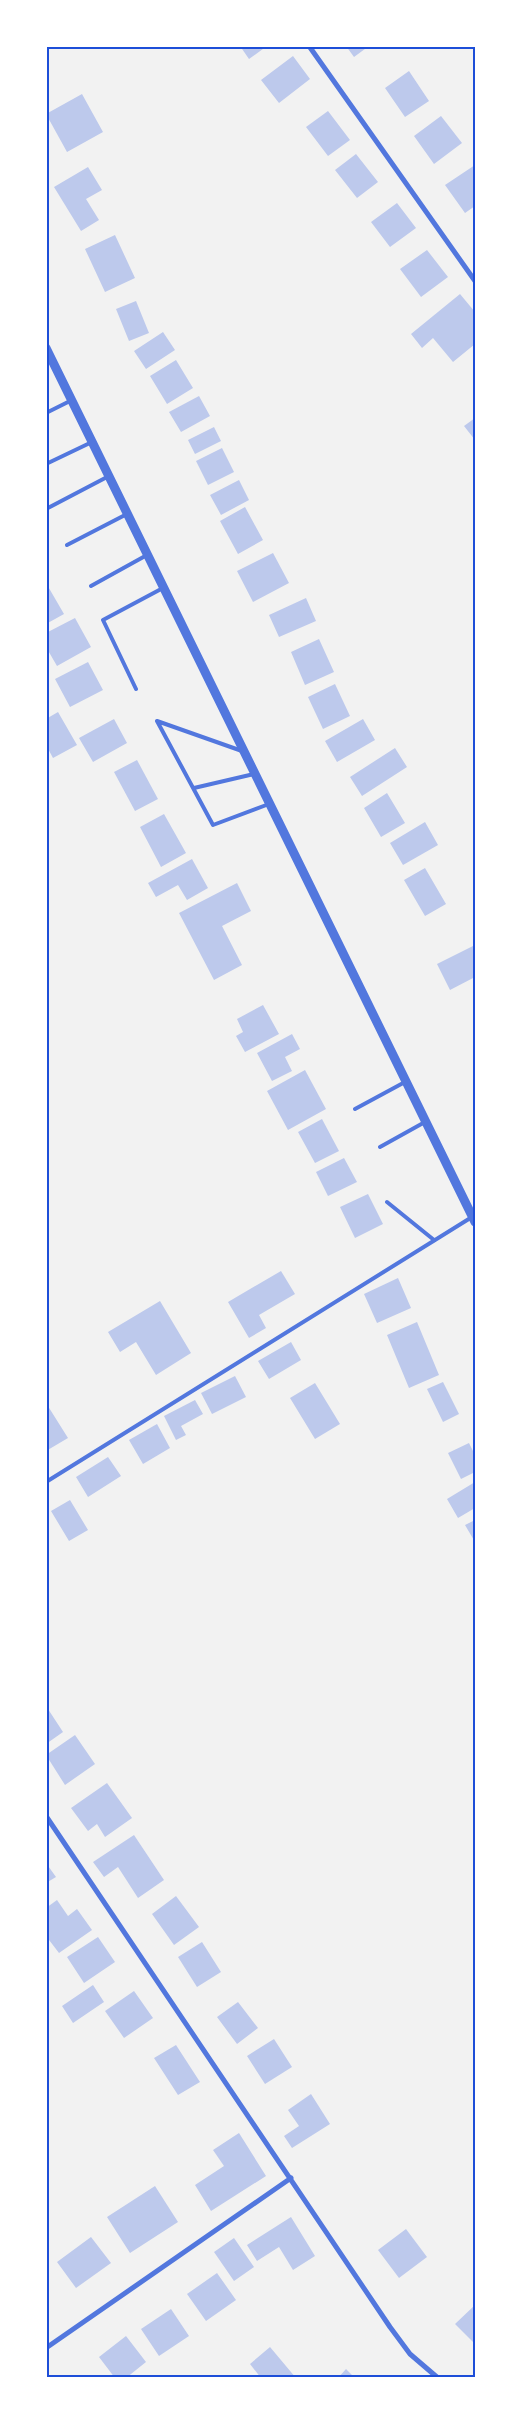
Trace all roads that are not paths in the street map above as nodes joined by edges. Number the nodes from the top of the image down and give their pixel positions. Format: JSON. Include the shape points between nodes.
{"nodes":[{"id":1,"x":310,"y":46,"type":"edge"},
{"id":2,"x":475,"y":282,"type":"edge"},
{"id":3,"x":46,"y":348,"type":"edge"},
{"id":4,"x":72,"y":400,"type":"junction"},
{"id":5,"x":46,"y":413,"type":"edge"},
{"id":6,"x":92,"y":442,"type":"junction"},
{"id":7,"x":46,"y":464,"type":"edge"},
{"id":8,"x":109,"y":476,"type":"junction"},
{"id":9,"x":46,"y":509,"type":"edge"},
{"id":10,"x":127,"y":514,"type":"junction"},
{"id":11,"x":67,"y":545,"type":"dead end"},
{"id":12,"x":147,"y":555,"type":"junction"},
{"id":13,"x":91,"y":586,"type":"dead end"},
{"id":14,"x":163,"y":588,"type":"junction"},
{"id":15,"x":136,"y":689,"type":"dead end"},
{"id":16,"x":244,"y":752,"type":"junction"},
{"id":17,"x":254,"y":774,"type":"junction"},
{"id":18,"x":194,"y":788,"type":"junction"},
{"id":19,"x":269,"y":804,"type":"junction"},
{"id":20,"x":405,"y":1082,"type":"junction"},
{"id":21,"x":355,"y":1109,"type":"dead end"},
{"id":22,"x":425,"y":1122,"type":"junction"},
{"id":23,"x":380,"y":1147,"type":"dead end"},
{"id":24,"x":387,"y":1202,"type":"dead end"},
{"id":25,"x":473,"y":1220,"type":"edge"},
{"id":26,"x":434,"y":1240,"type":"junction"},
{"id":27,"x":46,"y":1482,"type":"edge"},
{"id":28,"x":46,"y":1816,"type":"edge"},
{"id":29,"x":291,"y":2178,"type":"junction"},
{"id":30,"x":46,"y":2348,"type":"edge"},
{"id":31,"x":438,"y":2378,"type":"edge"}],
"edges":[{"from":1,"to":2,"type":"street"},
{"from":3,"to":4,"type":"street"},
{"from":4,"to":5,"type":"lane"},
{"from":4,"to":6,"type":"street"},
{"from":6,"to":7,"type":"lane"},
{"from":6,"to":8,"type":"street"},
{"from":8,"to":9,"type":"lane"},
{"from":8,"to":10,"type":"street"},
{"from":10,"to":11,"type":"lane"},
{"from":10,"to":12,"type":"street"},
{"from":12,"to":13,"type":"lane"},
{"from":12,"to":14,"type":"street"},
{"from":14,"to":15,"type":"lane","via":[[103,620]]},
{"from":14,"to":16,"type":"street"},
{"from":16,"to":17,"type":"street"},
{"from":16,"to":18,"type":"lane","via":[[157,721]]},
{"from":17,"to":18,"type":"lane"},
{"from":17,"to":19,"type":"street"},
{"from":18,"to":19,"type":"lane","via":[[214,825]]},
{"from":19,"to":20,"type":"street"},
{"from":20,"to":21,"type":"lane"},
{"from":20,"to":22,"type":"street"},
{"from":22,"to":23,"type":"lane"},
{"from":22,"to":25,"type":"street"},
{"from":24,"to":26,"type":"lane"},
{"from":25,"to":26,"type":"lane"},
{"from":26,"to":27,"type":"lane"},
{"from":28,"to":29,"type":"street"},
{"from":29,"to":30,"type":"street"},
{"from":29,"to":31,"type":"street","via":[[390,2327],[410,2354]]}]}
